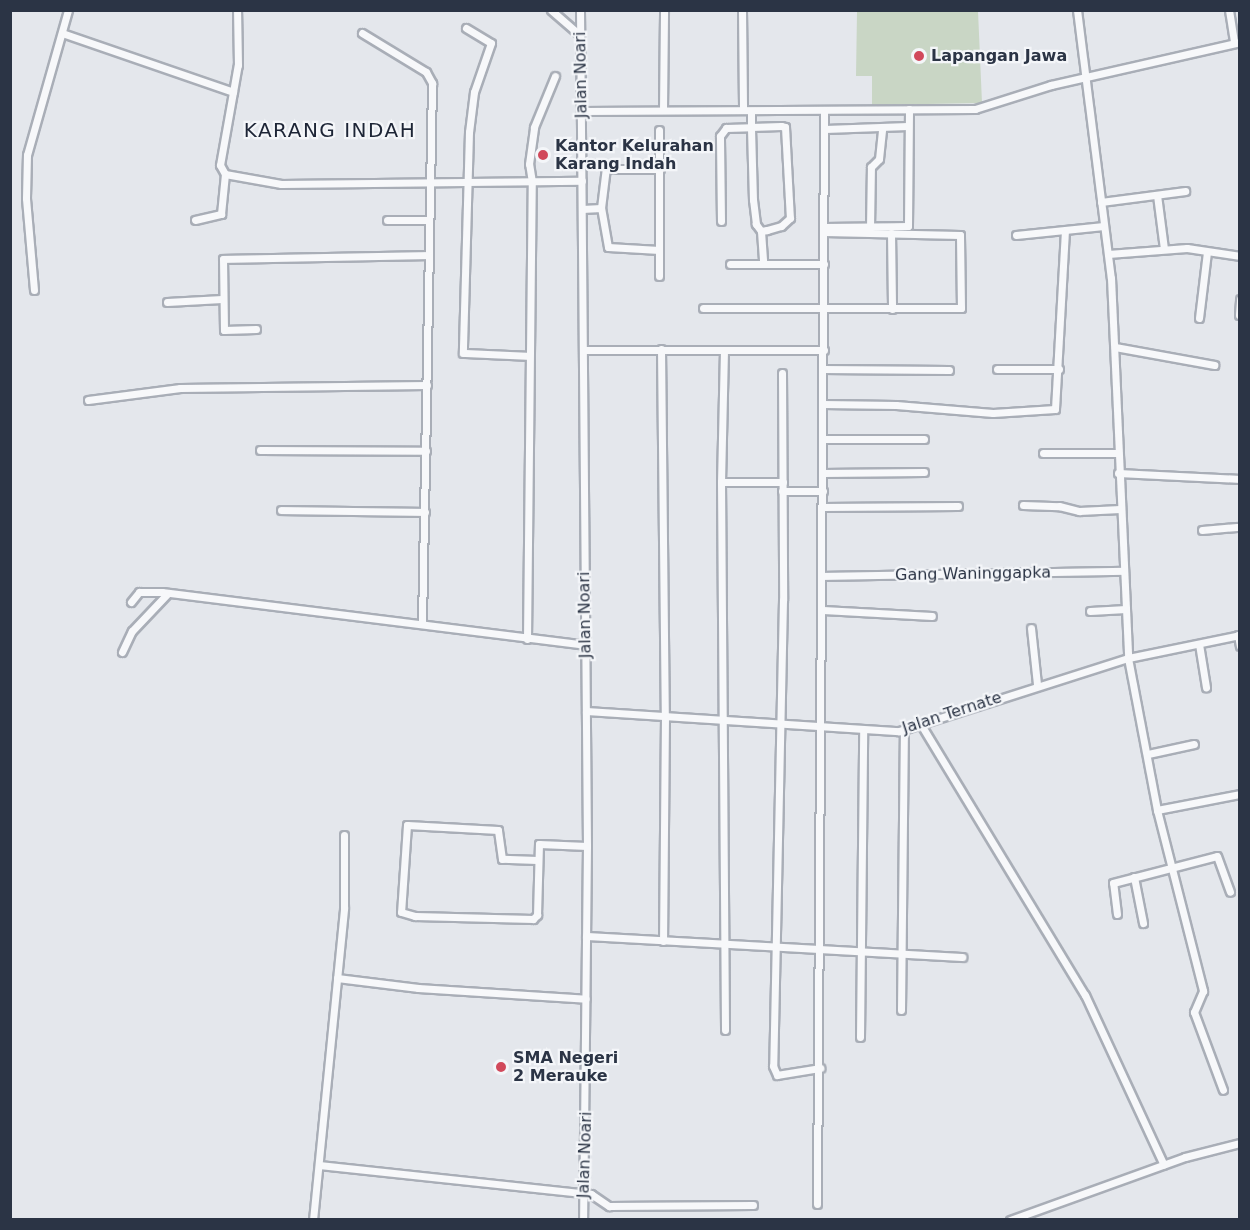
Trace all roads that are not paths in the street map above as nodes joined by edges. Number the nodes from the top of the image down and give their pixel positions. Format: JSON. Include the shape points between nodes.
{"nodes":[{"id":1,"x":68,"y":10,"type":"edge"},
{"id":2,"x":237,"y":10,"type":"edge"},
{"id":3,"x":551,"y":10,"type":"edge"},
{"id":4,"x":580,"y":10,"type":"edge"},
{"id":5,"x":664,"y":10,"type":"edge"},
{"id":6,"x":742,"y":10,"type":"edge"},
{"id":7,"x":1077,"y":10,"type":"edge"},
{"id":8,"x":1229,"y":10,"type":"edge"},
{"id":9,"x":466,"y":28,"type":"dead end"},
{"id":10,"x":362,"y":33,"type":"dead end"},
{"id":11,"x":64,"y":34,"type":"junction"},
{"id":12,"x":580,"y":35,"type":"junction"},
{"id":13,"x":1237,"y":42,"type":"edge"},
{"id":14,"x":555,"y":76,"type":"dead end"},
{"id":15,"x":1084,"y":77,"type":"junction"},
{"id":16,"x":233,"y":92,"type":"junction"},
{"id":17,"x":663,"y":110,"type":"junction"},
{"id":18,"x":582,"y":111,"type":"junction"},
{"id":19,"x":747,"y":111,"type":"junction"},
{"id":20,"x":824,"y":111,"type":"junction"},
{"id":21,"x":909,"y":111,"type":"junction"},
{"id":22,"x":908,"y":125,"type":"junction"},
{"id":23,"x":751,"y":127,"type":"junction"},
{"id":24,"x":882,"y":128,"type":"junction"},
{"id":25,"x":825,"y":129,"type":"junction"},
{"id":26,"x":659,"y":130,"type":"dead end"},
{"id":27,"x":660,"y":169,"type":"junction"},
{"id":28,"x":225,"y":174,"type":"junction"},
{"id":29,"x":582,"y":181,"type":"junction"},
{"id":30,"x":532,"y":182,"type":"junction"},
{"id":31,"x":431,"y":183,"type":"junction"},
{"id":32,"x":466,"y":183,"type":"junction"},
{"id":33,"x":1185,"y":191,"type":"dead end"},
{"id":34,"x":1157,"y":195,"type":"junction"},
{"id":35,"x":1101,"y":202,"type":"junction"},
{"id":36,"x":602,"y":208,"type":"junction"},
{"id":37,"x":582,"y":209,"type":"junction"},
{"id":38,"x":195,"y":220,"type":"dead end"},
{"id":39,"x":387,"y":220,"type":"dead end"},
{"id":40,"x":429,"y":220,"type":"junction"},
{"id":41,"x":721,"y":221,"type":"dead end"},
{"id":42,"x":1104,"y":226,"type":"junction"},
{"id":43,"x":870,"y":228,"type":"junction"},
{"id":44,"x":824,"y":230,"type":"junction"},
{"id":45,"x":761,"y":231,"type":"junction"},
{"id":46,"x":1065,"y":232,"type":"junction"},
{"id":47,"x":891,"y":233,"type":"junction"},
{"id":48,"x":1016,"y":235,"type":"dead end"},
{"id":49,"x":1164,"y":249,"type":"junction"},
{"id":50,"x":659,"y":250,"type":"junction"},
{"id":51,"x":1207,"y":252,"type":"junction"},
{"id":52,"x":428,"y":255,"type":"junction"},
{"id":53,"x":1108,"y":255,"type":"junction"},
{"id":54,"x":1239,"y":256,"type":"edge"},
{"id":55,"x":763,"y":263,"type":"junction"},
{"id":56,"x":730,"y":264,"type":"dead end"},
{"id":57,"x":824,"y":264,"type":"junction"},
{"id":58,"x":659,"y":276,"type":"dead end"},
{"id":59,"x":34,"y":290,"type":"dead end"},
{"id":60,"x":222,"y":299,"type":"junction"},
{"id":61,"x":1239,"y":299,"type":"edge"},
{"id":62,"x":167,"y":302,"type":"dead end"},
{"id":63,"x":704,"y":308,"type":"dead end"},
{"id":64,"x":824,"y":308,"type":"junction"},
{"id":65,"x":892,"y":309,"type":"junction"},
{"id":66,"x":1239,"y":315,"type":"edge"},
{"id":67,"x":1199,"y":318,"type":"dead end"},
{"id":68,"x":256,"y":329,"type":"dead end"},
{"id":69,"x":1115,"y":347,"type":"junction"},
{"id":70,"x":662,"y":349,"type":"junction"},
{"id":71,"x":583,"y":350,"type":"junction"},
{"id":72,"x":724,"y":350,"type":"junction"},
{"id":73,"x":824,"y":350,"type":"junction"},
{"id":74,"x":528,"y":356,"type":"junction"},
{"id":75,"x":1214,"y":365,"type":"dead end"},
{"id":76,"x":823,"y":369,"type":"junction"},
{"id":77,"x":997,"y":369,"type":"dead end"},
{"id":78,"x":1059,"y":369,"type":"junction"},
{"id":79,"x":949,"y":370,"type":"dead end"},
{"id":80,"x":782,"y":373,"type":"dead end"},
{"id":81,"x":427,"y":385,"type":"junction"},
{"id":82,"x":88,"y":400,"type":"dead end"},
{"id":83,"x":823,"y":404,"type":"junction"},
{"id":84,"x":823,"y":439,"type":"junction"},
{"id":85,"x":924,"y":439,"type":"dead end"},
{"id":86,"x":260,"y":450,"type":"dead end"},
{"id":87,"x":426,"y":451,"type":"junction"},
{"id":88,"x":1043,"y":453,"type":"dead end"},
{"id":89,"x":1118,"y":453,"type":"junction"},
{"id":90,"x":924,"y":472,"type":"dead end"},
{"id":91,"x":823,"y":473,"type":"junction"},
{"id":92,"x":1118,"y":473,"type":"junction"},
{"id":93,"x":1239,"y":478,"type":"edge"},
{"id":94,"x":721,"y":482,"type":"junction"},
{"id":95,"x":783,"y":482,"type":"junction"},
{"id":96,"x":782,"y":491,"type":"junction"},
{"id":97,"x":823,"y":491,"type":"junction"},
{"id":98,"x":1023,"y":505,"type":"dead end"},
{"id":99,"x":958,"y":506,"type":"dead end"},
{"id":100,"x":823,"y":507,"type":"junction"},
{"id":101,"x":1120,"y":509,"type":"junction"},
{"id":102,"x":281,"y":510,"type":"dead end"},
{"id":103,"x":425,"y":512,"type":"junction"},
{"id":104,"x":1239,"y":527,"type":"edge"},
{"id":105,"x":1202,"y":530,"type":"dead end"},
{"id":106,"x":1123,"y":571,"type":"junction"},
{"id":107,"x":823,"y":576,"type":"junction"},
{"id":108,"x":168,"y":593,"type":"junction"},
{"id":109,"x":131,"y":602,"type":"dead end"},
{"id":110,"x":1126,"y":609,"type":"junction"},
{"id":111,"x":823,"y":610,"type":"junction"},
{"id":112,"x":1090,"y":611,"type":"dead end"},
{"id":113,"x":932,"y":616,"type":"dead end"},
{"id":114,"x":423,"y":624,"type":"junction"},
{"id":115,"x":1031,"y":628,"type":"dead end"},
{"id":116,"x":1239,"y":635,"type":"edge"},
{"id":117,"x":527,"y":639,"type":"junction"},
{"id":118,"x":1199,"y":644,"type":"junction"},
{"id":119,"x":585,"y":645,"type":"junction"},
{"id":120,"x":1239,"y":646,"type":"edge"},
{"id":121,"x":123,"y":652,"type":"dead end"},
{"id":122,"x":1128,"y":658,"type":"junction"},
{"id":123,"x":1037,"y":684,"type":"junction"},
{"id":124,"x":1206,"y":687,"type":"dead end"},
{"id":125,"x":586,"y":711,"type":"junction"},
{"id":126,"x":665,"y":716,"type":"junction"},
{"id":127,"x":724,"y":720,"type":"junction"},
{"id":128,"x":779,"y":723,"type":"junction"},
{"id":129,"x":921,"y":723,"type":"junction"},
{"id":130,"x":822,"y":727,"type":"junction"},
{"id":131,"x":863,"y":730,"type":"junction"},
{"id":132,"x":904,"y":730,"type":"junction"},
{"id":133,"x":1194,"y":744,"type":"dead end"},
{"id":134,"x":1148,"y":754,"type":"junction"},
{"id":135,"x":1239,"y":794,"type":"edge"},
{"id":136,"x":1157,"y":810,"type":"junction"},
{"id":137,"x":344,"y":835,"type":"dead end"},
{"id":138,"x":587,"y":846,"type":"junction"},
{"id":139,"x":537,"y":861,"type":"junction"},
{"id":140,"x":1170,"y":868,"type":"junction"},
{"id":141,"x":1134,"y":877,"type":"junction"},
{"id":142,"x":1230,"y":892,"type":"dead end"},
{"id":143,"x":1117,"y":914,"type":"dead end"},
{"id":144,"x":1143,"y":923,"type":"dead end"},
{"id":145,"x":586,"y":936,"type":"junction"},
{"id":146,"x":663,"y":941,"type":"junction"},
{"id":147,"x":723,"y":944,"type":"junction"},
{"id":148,"x":776,"y":947,"type":"junction"},
{"id":149,"x":819,"y":950,"type":"junction"},
{"id":150,"x":860,"y":951,"type":"junction"},
{"id":151,"x":902,"y":953,"type":"junction"},
{"id":152,"x":962,"y":957,"type":"dead end"},
{"id":153,"x":337,"y":978,"type":"junction"},
{"id":154,"x":586,"y":999,"type":"junction"},
{"id":155,"x":901,"y":1010,"type":"dead end"},
{"id":156,"x":724,"y":1030,"type":"dead end"},
{"id":157,"x":860,"y":1037,"type":"dead end"},
{"id":158,"x":820,"y":1068,"type":"junction"},
{"id":159,"x":1223,"y":1090,"type":"dead end"},
{"id":160,"x":1239,"y":1143,"type":"edge"},
{"id":161,"x":319,"y":1165,"type":"junction"},
{"id":162,"x":1164,"y":1165,"type":"junction"},
{"id":163,"x":584,"y":1195,"type":"junction"},
{"id":164,"x":817,"y":1204,"type":"dead end"},
{"id":165,"x":753,"y":1205,"type":"dead end"},
{"id":166,"x":313,"y":1220,"type":"edge"},
{"id":167,"x":583,"y":1220,"type":"edge"},
{"id":168,"x":1010,"y":1220,"type":"edge"}],
"edges":[{"from":1,"to":11,"type":"street"},
{"from":2,"to":16,"type":"street","via":[[238,66]]},
{"from":3,"to":12,"type":"street"},
{"from":4,"to":12,"type":"street","name":"Jalan Noari"},
{"from":5,"to":17,"type":"street"},
{"from":6,"to":19,"type":"street"},
{"from":7,"to":15,"type":"street"},
{"from":8,"to":13,"type":"street"},
{"from":9,"to":32,"type":"street","via":[[491,43],[474,92]]},
{"from":10,"to":31,"type":"street","via":[[420,68],[432,80]]},
{"from":11,"to":16,"type":"street"},
{"from":11,"to":59,"type":"street","via":[[27,156],[26,198]]},
{"from":12,"to":18,"type":"street","name":"Jalan Noari"},
{"from":13,"to":15,"type":"street"},
{"from":14,"to":30,"type":"street","via":[[534,127],[529,164]]},
{"from":15,"to":21,"type":"street","via":[[1024,92],[983,108]]},
{"from":15,"to":35,"type":"street"},
{"from":16,"to":28,"type":"street","via":[[220,165]]},
{"from":17,"to":18,"type":"street"},
{"from":17,"to":19,"type":"street"},
{"from":18,"to":29,"type":"street","name":"Jalan Noari"},
{"from":19,"to":20,"type":"street"},
{"from":19,"to":23,"type":"street"},
{"from":20,"to":21,"type":"street"},
{"from":20,"to":25,"type":"street"},
{"from":21,"to":22,"type":"street"},
{"from":22,"to":24,"type":"street"},
{"from":22,"to":43,"type":"street","via":[[908,226]]},
{"from":23,"to":41,"type":"street","via":[[726,128],[720,134]]},
{"from":23,"to":45,"type":"street","via":[[754,213]]},
{"from":23,"to":45,"type":"street","via":[[783,126],[786,132],[790,218],[781,226]]},
{"from":24,"to":25,"type":"street"},
{"from":24,"to":43,"type":"street","via":[[879,159],[871,167]]},
{"from":25,"to":44,"type":"street"},
{"from":26,"to":27,"type":"street"},
{"from":27,"to":36,"type":"street","via":[[606,169]]},
{"from":27,"to":50,"type":"street"},
{"from":28,"to":31,"type":"street","via":[[281,184]]},
{"from":28,"to":38,"type":"street","via":[[221,214]]},
{"from":29,"to":30,"type":"street"},
{"from":29,"to":37,"type":"street","name":"Jalan Noari"},
{"from":30,"to":32,"type":"street"},
{"from":30,"to":74,"type":"street"},
{"from":31,"to":32,"type":"street"},
{"from":31,"to":40,"type":"street"},
{"from":32,"to":74,"type":"street","via":[[463,353]]},
{"from":33,"to":34,"type":"street"},
{"from":34,"to":35,"type":"street"},
{"from":34,"to":49,"type":"street"},
{"from":35,"to":42,"type":"street"},
{"from":36,"to":37,"type":"street"},
{"from":36,"to":50,"type":"street","via":[[608,247]]},
{"from":37,"to":71,"type":"street","name":"Jalan Noari"},
{"from":39,"to":40,"type":"street"},
{"from":40,"to":52,"type":"street"},
{"from":42,"to":46,"type":"street"},
{"from":42,"to":53,"type":"street"},
{"from":43,"to":44,"type":"street"},
{"from":44,"to":47,"type":"street"},
{"from":44,"to":57,"type":"street"},
{"from":45,"to":55,"type":"street"},
{"from":46,"to":48,"type":"street"},
{"from":46,"to":78,"type":"street"},
{"from":47,"to":65,"type":"street"},
{"from":47,"to":65,"type":"street","via":[[958,234],[962,238],[961,308]]},
{"from":49,"to":51,"type":"street"},
{"from":49,"to":53,"type":"street"},
{"from":50,"to":58,"type":"street"},
{"from":51,"to":54,"type":"street"},
{"from":51,"to":67,"type":"street"},
{"from":52,"to":60,"type":"street","via":[[223,258]]},
{"from":52,"to":81,"type":"street"},
{"from":53,"to":69,"type":"street"},
{"from":55,"to":56,"type":"street"},
{"from":55,"to":57,"type":"street"},
{"from":57,"to":64,"type":"street"},
{"from":60,"to":62,"type":"street"},
{"from":60,"to":68,"type":"street","via":[[224,330]]},
{"from":61,"to":66,"type":"street"},
{"from":63,"to":64,"type":"street"},
{"from":64,"to":65,"type":"street"},
{"from":64,"to":73,"type":"street"},
{"from":69,"to":75,"type":"street"},
{"from":69,"to":89,"type":"street"},
{"from":70,"to":71,"type":"street"},
{"from":70,"to":72,"type":"street"},
{"from":70,"to":126,"type":"street"},
{"from":71,"to":119,"type":"street","name":"Jalan Noari"},
{"from":72,"to":73,"type":"street"},
{"from":72,"to":94,"type":"street"},
{"from":73,"to":76,"type":"street"},
{"from":74,"to":117,"type":"street"},
{"from":76,"to":79,"type":"street"},
{"from":76,"to":83,"type":"street"},
{"from":77,"to":78,"type":"street"},
{"from":78,"to":83,"type":"street","via":[[1056,407],[1051,410],[993,413]]},
{"from":80,"to":95,"type":"street"},
{"from":81,"to":82,"type":"street","via":[[180,388]]},
{"from":81,"to":87,"type":"street"},
{"from":83,"to":84,"type":"street"},
{"from":84,"to":85,"type":"street"},
{"from":84,"to":91,"type":"street"},
{"from":86,"to":87,"type":"street"},
{"from":87,"to":103,"type":"street"},
{"from":88,"to":89,"type":"street"},
{"from":89,"to":92,"type":"street"},
{"from":90,"to":91,"type":"street"},
{"from":91,"to":97,"type":"street"},
{"from":92,"to":93,"type":"street"},
{"from":92,"to":101,"type":"street"},
{"from":94,"to":95,"type":"street"},
{"from":94,"to":127,"type":"street"},
{"from":95,"to":96,"type":"street"},
{"from":96,"to":97,"type":"street"},
{"from":96,"to":128,"type":"street"},
{"from":97,"to":100,"type":"street"},
{"from":98,"to":101,"type":"street","via":[[1079,511]]},
{"from":99,"to":100,"type":"street"},
{"from":100,"to":107,"type":"street"},
{"from":101,"to":106,"type":"street"},
{"from":102,"to":103,"type":"street"},
{"from":103,"to":114,"type":"street"},
{"from":104,"to":105,"type":"street"},
{"from":106,"to":107,"type":"street","name":"Gang Waninggapka"},
{"from":106,"to":110,"type":"street"},
{"from":107,"to":111,"type":"street"},
{"from":108,"to":109,"type":"street","via":[[143,591]]},
{"from":108,"to":114,"type":"street"},
{"from":108,"to":121,"type":"street","via":[[132,631]]},
{"from":110,"to":112,"type":"street"},
{"from":110,"to":122,"type":"street"},
{"from":111,"to":113,"type":"street"},
{"from":111,"to":130,"type":"street"},
{"from":114,"to":117,"type":"street"},
{"from":115,"to":123,"type":"street"},
{"from":116,"to":118,"type":"street","name":"Jalan Ternate"},
{"from":116,"to":120,"type":"street"},
{"from":117,"to":119,"type":"street"},
{"from":118,"to":122,"type":"street","name":"Jalan Ternate"},
{"from":118,"to":124,"type":"street"},
{"from":119,"to":125,"type":"street","name":"Jalan Noari"},
{"from":122,"to":123,"type":"street","name":"Jalan Ternate"},
{"from":122,"to":134,"type":"street"},
{"from":123,"to":129,"type":"street","name":"Jalan Ternate"},
{"from":125,"to":126,"type":"street","name":"Jalan Ternate"},
{"from":125,"to":138,"type":"street","name":"Jalan Noari"},
{"from":126,"to":127,"type":"street","name":"Jalan Ternate"},
{"from":126,"to":146,"type":"street"},
{"from":127,"to":128,"type":"street","name":"Jalan Ternate"},
{"from":127,"to":147,"type":"street"},
{"from":128,"to":130,"type":"street","name":"Jalan Ternate"},
{"from":128,"to":148,"type":"street"},
{"from":129,"to":132,"type":"street","name":"Jalan Ternate"},
{"from":129,"to":162,"type":"street","via":[[1062,955]]},
{"from":130,"to":131,"type":"street","name":"Jalan Ternate"},
{"from":130,"to":149,"type":"street"},
{"from":131,"to":132,"type":"street","name":"Jalan Ternate"},
{"from":131,"to":150,"type":"street"},
{"from":132,"to":151,"type":"street"},
{"from":133,"to":134,"type":"street"},
{"from":134,"to":136,"type":"street"},
{"from":135,"to":136,"type":"street"},
{"from":136,"to":140,"type":"street"},
{"from":137,"to":153,"type":"street"},
{"from":138,"to":139,"type":"street","via":[[541,843]]},
{"from":138,"to":145,"type":"street","name":"Jalan Noari"},
{"from":139,"to":139,"type":"street","via":[[537,915],[533,919],[416,916],[401,912],[407,825],[498,830],[501,859]]},
{"from":140,"to":141,"type":"street"},
{"from":140,"to":142,"type":"street","via":[[1219,856]]},
{"from":140,"to":159,"type":"street","via":[[1203,991],[1194,1012]]},
{"from":141,"to":143,"type":"street","via":[[1112,884]]},
{"from":141,"to":144,"type":"street"},
{"from":145,"to":146,"type":"street"},
{"from":145,"to":154,"type":"street","name":"Jalan Noari"},
{"from":146,"to":147,"type":"street"},
{"from":147,"to":148,"type":"street"},
{"from":147,"to":156,"type":"street"},
{"from":148,"to":149,"type":"street"},
{"from":148,"to":158,"type":"street","via":[[774,1074]]},
{"from":149,"to":150,"type":"street"},
{"from":149,"to":158,"type":"street"},
{"from":150,"to":151,"type":"street"},
{"from":150,"to":157,"type":"street"},
{"from":151,"to":152,"type":"street"},
{"from":151,"to":155,"type":"street"},
{"from":153,"to":154,"type":"street","via":[[418,988]]},
{"from":153,"to":161,"type":"street"},
{"from":154,"to":163,"type":"street","name":"Jalan Noari"},
{"from":158,"to":164,"type":"street"},
{"from":160,"to":162,"type":"street"},
{"from":161,"to":163,"type":"street"},
{"from":161,"to":166,"type":"street"},
{"from":162,"to":168,"type":"street"},
{"from":163,"to":165,"type":"street","via":[[596,1195],[609,1206]]},
{"from":163,"to":167,"type":"street","name":"Jalan Noari"}]}
